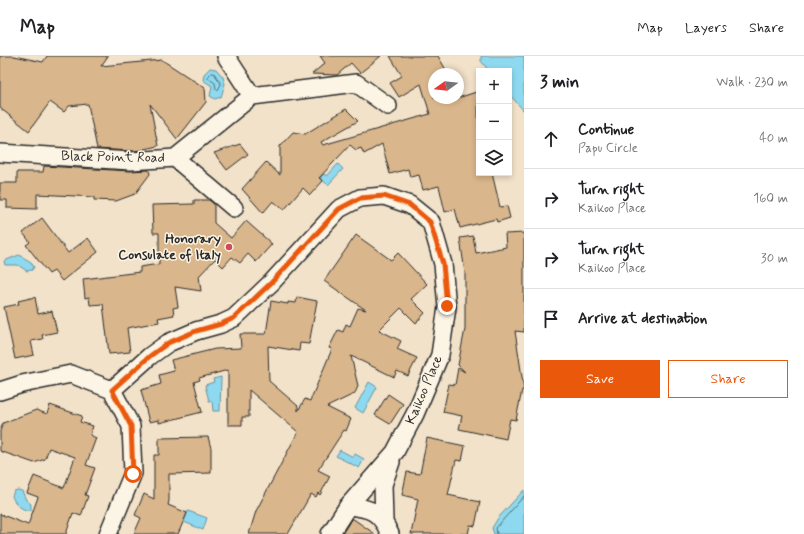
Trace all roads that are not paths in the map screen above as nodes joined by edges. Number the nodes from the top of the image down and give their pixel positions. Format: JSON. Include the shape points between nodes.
{"nodes":[{"id":1,"x":226,"y":56,"type":"edge"},
{"id":2,"x":252,"y":96,"type":"junction"},
{"id":3,"x":388,"y":106,"type":"dead end"},
{"id":4,"x":0,"y":153,"type":"edge"},
{"id":5,"x":175,"y":158,"type":"junction"},
{"id":6,"x":234,"y":208,"type":"dead end"},
{"id":7,"x":112,"y":390,"type":"junction"},
{"id":8,"x":0,"y":391,"type":"edge"},
{"id":9,"x":395,"y":452,"type":"junction"},
{"id":10,"x":348,"y":506,"type":"junction"},
{"id":11,"x":387,"y":527,"type":"edge"},
{"id":12,"x":108,"y":534,"type":"edge"},
{"id":13,"x":330,"y":534,"type":"edge"}],
"edges":[{"from":1,"to":2,"type":"street"},
{"from":2,"to":3,"type":"street","via":[[356,83]]},
{"from":2,"to":5,"type":"street","name":"Black Point Road"},
{"from":4,"to":5,"type":"street","name":"Black Point Road","via":[[131,161]]},
{"from":5,"to":6,"type":"street"},
{"from":7,"to":8,"type":"street","via":[[71,374]]},
{"from":7,"to":9,"type":"street","name":"Kaikoo Place","via":[[168,343],[234,318],[272,282],[339,209],[360,198],[384,196],[410,205],[430,222],[443,264],[447,306],[440,355],[415,414]]},
{"from":7,"to":12,"type":"street","via":[[131,426],[133,474]]},
{"from":9,"to":10,"type":"street","name":"Kaikoo Place"},
{"from":9,"to":11,"type":"street","via":[[383,485]]},
{"from":10,"to":11,"type":"street","via":[[374,511]]},
{"from":10,"to":13,"type":"street","name":"Kaikoo Place"}]}
